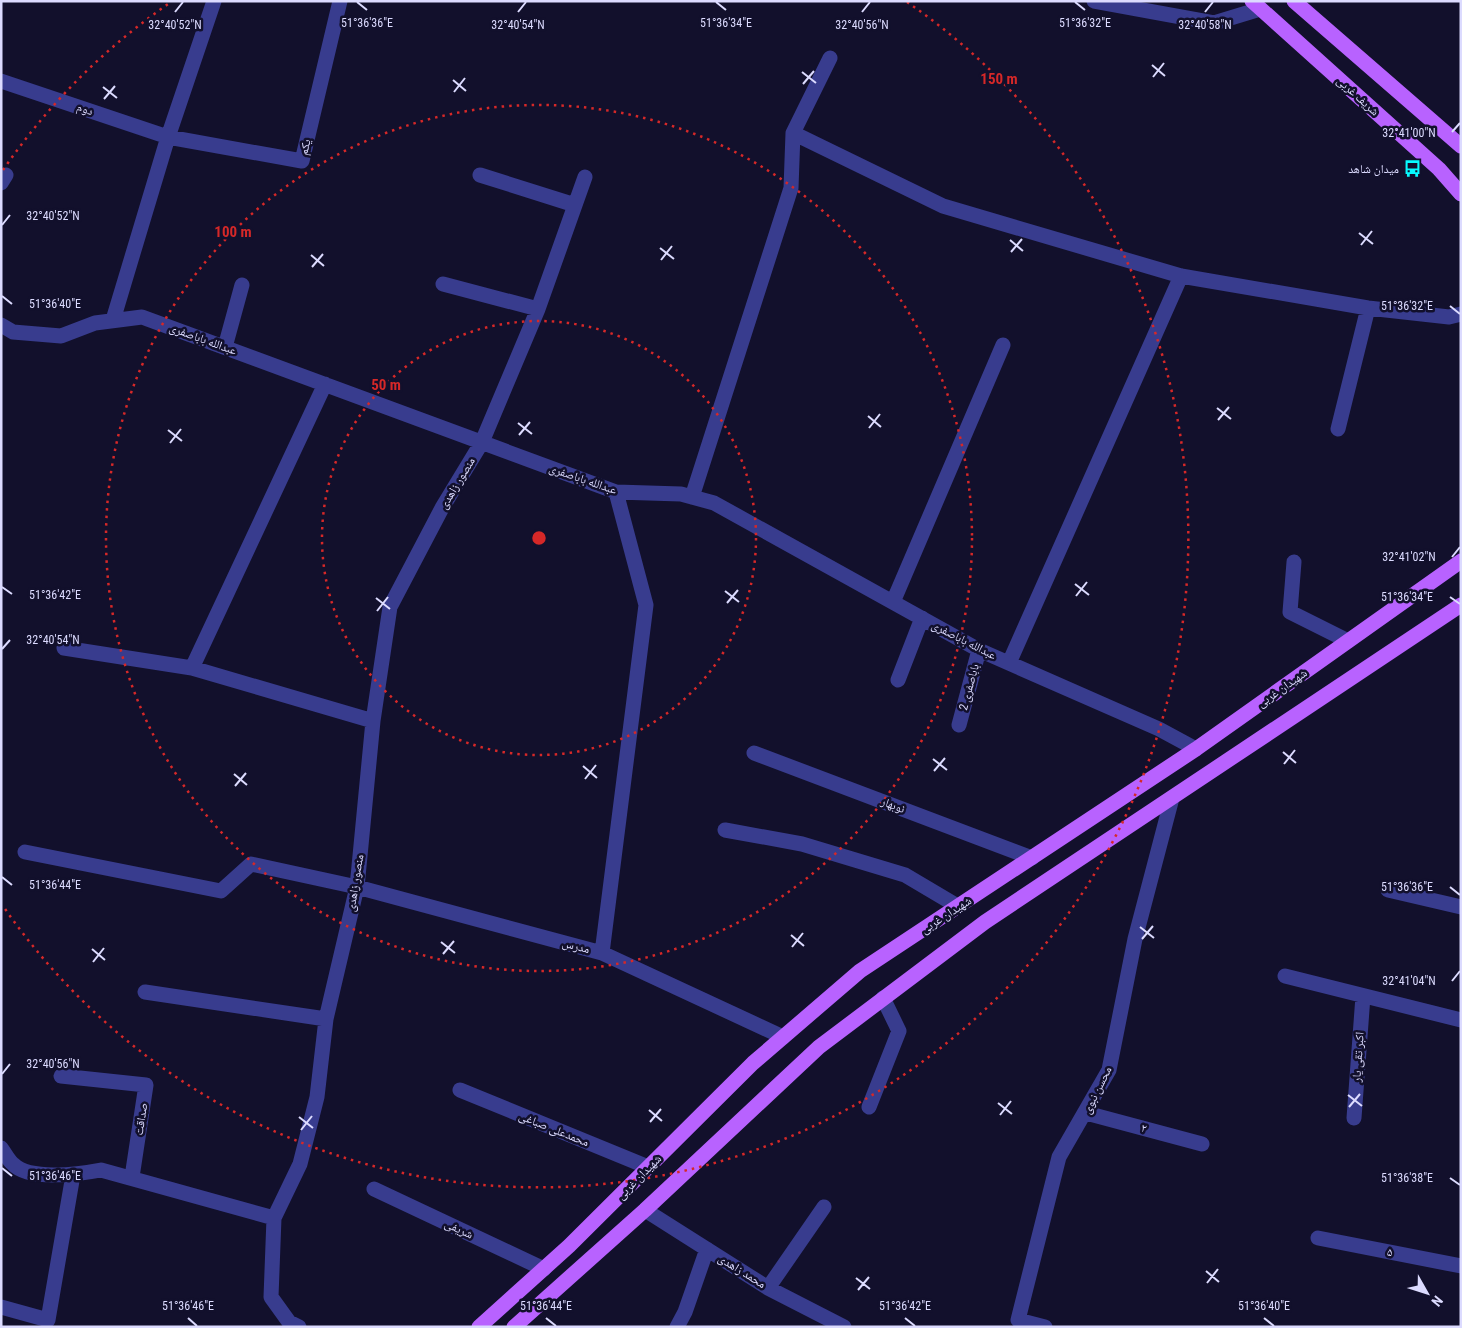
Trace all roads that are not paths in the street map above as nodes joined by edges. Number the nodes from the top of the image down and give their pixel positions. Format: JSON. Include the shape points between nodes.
{"nodes":[{"id":1,"x":214,"y":1,"type":"edge"},
{"id":2,"x":340,"y":1,"type":"edge"},
{"id":3,"x":1094,"y":1,"type":"edge"},
{"id":4,"x":1294,"y":1,"type":"edge"},
{"id":5,"x":1256,"y":5,"type":"edge"},
{"id":6,"x":830,"y":58,"type":"dead end"},
{"id":7,"x":1,"y":81,"type":"edge"},
{"id":8,"x":793,"y":133,"type":"junction"},
{"id":9,"x":168,"y":137,"type":"junction"},
{"id":10,"x":1461,"y":146,"type":"edge"},
{"id":11,"x":480,"y":175,"type":"dead end"},
{"id":12,"x":585,"y":176,"type":"dead end"},
{"id":13,"x":1461,"y":194,"type":"edge"},
{"id":14,"x":576,"y":205,"type":"junction"},
{"id":15,"x":1181,"y":276,"type":"junction"},
{"id":16,"x":443,"y":284,"type":"dead end"},
{"id":17,"x":242,"y":285,"type":"dead end"},
{"id":18,"x":1368,"y":308,"type":"junction"},
{"id":19,"x":538,"y":309,"type":"junction"},
{"id":20,"x":1461,"y":314,"type":"edge"},
{"id":21,"x":113,"y":320,"type":"junction"},
{"id":22,"x":1,"y":325,"type":"edge"},
{"id":23,"x":1003,"y":345,"type":"dead end"},
{"id":24,"x":226,"y":348,"type":"junction"},
{"id":25,"x":325,"y":384,"type":"junction"},
{"id":26,"x":1338,"y":429,"type":"dead end"},
{"id":27,"x":482,"y":442,"type":"junction"},
{"id":28,"x":616,"y":492,"type":"junction"},
{"id":29,"x":692,"y":497,"type":"junction"},
{"id":30,"x":1461,"y":561,"type":"edge"},
{"id":31,"x":1294,"y":562,"type":"dead end"},
{"id":32,"x":894,"y":602,"type":"junction"},
{"id":33,"x":1461,"y":605,"type":"edge"},
{"id":34,"x":922,"y":618,"type":"junction"},
{"id":35,"x":1348,"y":641,"type":"junction"},
{"id":36,"x":64,"y":648,"type":"dead end"},
{"id":37,"x":979,"y":650,"type":"junction"},
{"id":38,"x":1009,"y":663,"type":"junction"},
{"id":39,"x":192,"y":668,"type":"junction"},
{"id":40,"x":898,"y":680,"type":"dead end"},
{"id":41,"x":373,"y":721,"type":"junction"},
{"id":42,"x":958,"y":725,"type":"dead end"},
{"id":43,"x":1196,"y":749,"type":"junction"},
{"id":44,"x":754,"y":753,"type":"dead end"},
{"id":45,"x":1172,"y":798,"type":"junction"},
{"id":46,"x":725,"y":830,"type":"dead end"},
{"id":47,"x":25,"y":852,"type":"dead end"},
{"id":48,"x":1032,"y":858,"type":"junction"},
{"id":49,"x":357,"y":887,"type":"junction"},
{"id":50,"x":1388,"y":890,"type":"dead end"},
{"id":51,"x":959,"y":907,"type":"junction"},
{"id":52,"x":1461,"y":907,"type":"edge"},
{"id":53,"x":602,"y":953,"type":"junction"},
{"id":54,"x":1285,"y":976,"type":"dead end"},
{"id":55,"x":145,"y":992,"type":"dead end"},
{"id":56,"x":1363,"y":996,"type":"junction"},
{"id":57,"x":884,"y":998,"type":"junction"},
{"id":58,"x":326,"y":1018,"type":"junction"},
{"id":59,"x":1461,"y":1020,"type":"edge"},
{"id":60,"x":783,"y":1037,"type":"junction"},
{"id":61,"x":61,"y":1076,"type":"dead end"},
{"id":62,"x":460,"y":1090,"type":"dead end"},
{"id":63,"x":869,"y":1107,"type":"dead end"},
{"id":64,"x":1086,"y":1113,"type":"junction"},
{"id":65,"x":1354,"y":1118,"type":"dead end"},
{"id":66,"x":1202,"y":1144,"type":"dead end"},
{"id":67,"x":1,"y":1148,"type":"edge"},
{"id":68,"x":648,"y":1168,"type":"junction"},
{"id":69,"x":74,"y":1175,"type":"junction"},
{"id":70,"x":132,"y":1177,"type":"junction"},
{"id":71,"x":374,"y":1189,"type":"dead end"},
{"id":72,"x":824,"y":1208,"type":"dead end"},
{"id":73,"x":645,"y":1210,"type":"junction"},
{"id":74,"x":274,"y":1218,"type":"junction"},
{"id":75,"x":1318,"y":1238,"type":"dead end"},
{"id":76,"x":707,"y":1249,"type":"junction"},
{"id":77,"x":1461,"y":1266,"type":"edge"},
{"id":78,"x":544,"y":1269,"type":"junction"},
{"id":79,"x":768,"y":1288,"type":"junction"},
{"id":80,"x":1,"y":1308,"type":"edge"},
{"id":81,"x":1018,"y":1324,"type":"edge"},
{"id":82,"x":299,"y":1327,"type":"edge"},
{"id":83,"x":478,"y":1327,"type":"edge"},
{"id":84,"x":514,"y":1327,"type":"edge"},
{"id":85,"x":677,"y":1327,"type":"edge"},
{"id":86,"x":844,"y":1327,"type":"edge"},
{"id":87,"x":1004,"y":1327,"type":"edge"},
{"id":88,"x":1045,"y":1327,"type":"edge"}],
"edges":[{"from":1,"to":9,"type":"street"},
{"from":2,"to":9,"type":"street","name":"یکم","via":[[302,161]]},
{"from":3,"to":5,"type":"street","via":[[1214,22]]},
{"from":4,"to":10,"type":"main road"},
{"from":5,"to":13,"type":"main road","name":"شریف غربی","via":[[1439,170]]},
{"from":6,"to":8,"type":"street"},
{"from":7,"to":9,"type":"street","name":"دوم"},
{"from":8,"to":15,"type":"street","via":[[943,206]]},
{"from":8,"to":29,"type":"street","via":[[791,188]]},
{"from":9,"to":21,"type":"street"},
{"from":11,"to":14,"type":"street"},
{"from":12,"to":14,"type":"street","name":"منصور زاهدی"},
{"from":14,"to":19,"type":"street","name":"منصور زاهدی"},
{"from":15,"to":18,"type":"street"},
{"from":15,"to":38,"type":"street"},
{"from":16,"to":19,"type":"street"},
{"from":17,"to":24,"type":"street"},
{"from":18,"to":20,"type":"street","via":[[1449,317]]},
{"from":18,"to":26,"type":"street"},
{"from":19,"to":27,"type":"street","name":"منصور زاهدی"},
{"from":21,"to":22,"type":"street","name":"عبدالله باباصفری","via":[[61,336],[12,332]]},
{"from":21,"to":24,"type":"street","name":"عبدالله باباصفری","via":[[142,317]]},
{"from":23,"to":32,"type":"street"},
{"from":24,"to":25,"type":"street","name":"عبدالله باباصفری"},
{"from":25,"to":27,"type":"street","name":"عبدالله باباصفری"},
{"from":25,"to":39,"type":"street"},
{"from":27,"to":28,"type":"street","name":"عبدالله باباصفری"},
{"from":27,"to":41,"type":"street","name":"منصور زاهدی","via":[[442,508],[390,606]]},
{"from":28,"to":29,"type":"street","name":"عبدالله باباصفری"},
{"from":28,"to":53,"type":"street","via":[[646,605]]},
{"from":29,"to":32,"type":"street","name":"عبدالله باباصفری","via":[[714,503]]},
{"from":30,"to":35,"type":"main road","name":"شهیدان غربی"},
{"from":31,"to":35,"type":"street","via":[[1290,612]]},
{"from":32,"to":34,"type":"street","name":"عبدالله باباصفری"},
{"from":33,"to":45,"type":"main road"},
{"from":34,"to":37,"type":"street","name":"عبدالله باباصفری"},
{"from":34,"to":40,"type":"street"},
{"from":35,"to":43,"type":"main road","name":"شهیدان غربی"},
{"from":36,"to":39,"type":"street"},
{"from":37,"to":38,"type":"street","name":"عبدالله باباصفری"},
{"from":37,"to":42,"type":"street","name":"باباصفری 2"},
{"from":38,"to":43,"type":"street","name":"عبدالله باباصفری","via":[[1159,729]]},
{"from":39,"to":41,"type":"street"},
{"from":41,"to":49,"type":"street","name":"منصور زاهدی"},
{"from":43,"to":48,"type":"main road","name":"شهیدان غربی"},
{"from":44,"to":48,"type":"street","name":"نوبهار"},
{"from":45,"to":57,"type":"main road","via":[[985,922]]},
{"from":45,"to":64,"type":"street","name":"محسن نبوی","via":[[1135,939],[1109,1070]]},
{"from":46,"to":51,"type":"street","via":[[802,844],[905,875]]},
{"from":47,"to":49,"type":"street","name":"مدرس","via":[[221,891],[251,864]]},
{"from":48,"to":51,"type":"main road","name":"شهیدان غربی"},
{"from":49,"to":53,"type":"street","name":"مدرس"},
{"from":49,"to":58,"type":"street","name":"منصور زاهدی"},
{"from":50,"to":52,"type":"street"},
{"from":51,"to":60,"type":"main road","name":"شهیدان غربی","via":[[860,972]]},
{"from":53,"to":60,"type":"street","name":"مدرس"},
{"from":54,"to":56,"type":"street"},
{"from":55,"to":58,"type":"street"},
{"from":56,"to":59,"type":"street"},
{"from":56,"to":65,"type":"street","name":"اکبر تقی یار"},
{"from":57,"to":63,"type":"street","via":[[899,1031]]},
{"from":57,"to":73,"type":"main road","via":[[819,1047]]},
{"from":58,"to":74,"type":"street","name":"منصور زاهدی","via":[[317,1097],[300,1164]]},
{"from":60,"to":68,"type":"main road","name":"شهیدان غربی"},
{"from":61,"to":70,"type":"street","name":"صداقت","via":[[146,1085]]},
{"from":62,"to":68,"type":"street","name":"محمدعلی صباغی"},
{"from":64,"to":66,"type":"street","name":"۲"},
{"from":64,"to":81,"type":"street","name":"محسن نبوی","via":[[1059,1157]]},
{"from":67,"to":69,"type":"street","via":[[14,1166],[38,1174]]},
{"from":68,"to":78,"type":"main road","name":"شهیدان غربی"},
{"from":69,"to":70,"type":"street","via":[[101,1170]]},
{"from":69,"to":80,"type":"street","via":[[48,1320]]},
{"from":70,"to":74,"type":"street"},
{"from":71,"to":78,"type":"street","name":"شریفی"},
{"from":72,"to":79,"type":"street"},
{"from":73,"to":76,"type":"street","name":"محمد زاهدی"},
{"from":73,"to":84,"type":"main road"},
{"from":74,"to":82,"type":"street","name":"منصور زاهدی","via":[[271,1296],[289,1322]]},
{"from":75,"to":77,"type":"street","name":"۵"},
{"from":76,"to":79,"type":"street","name":"محمد زاهدی"},
{"from":76,"to":85,"type":"street"},
{"from":78,"to":83,"type":"main road","name":"شهیدان غربی"},
{"from":79,"to":86,"type":"street","name":"محمد زاهدی"},
{"from":81,"to":87,"type":"street"},
{"from":81,"to":88,"type":"street"}]}
